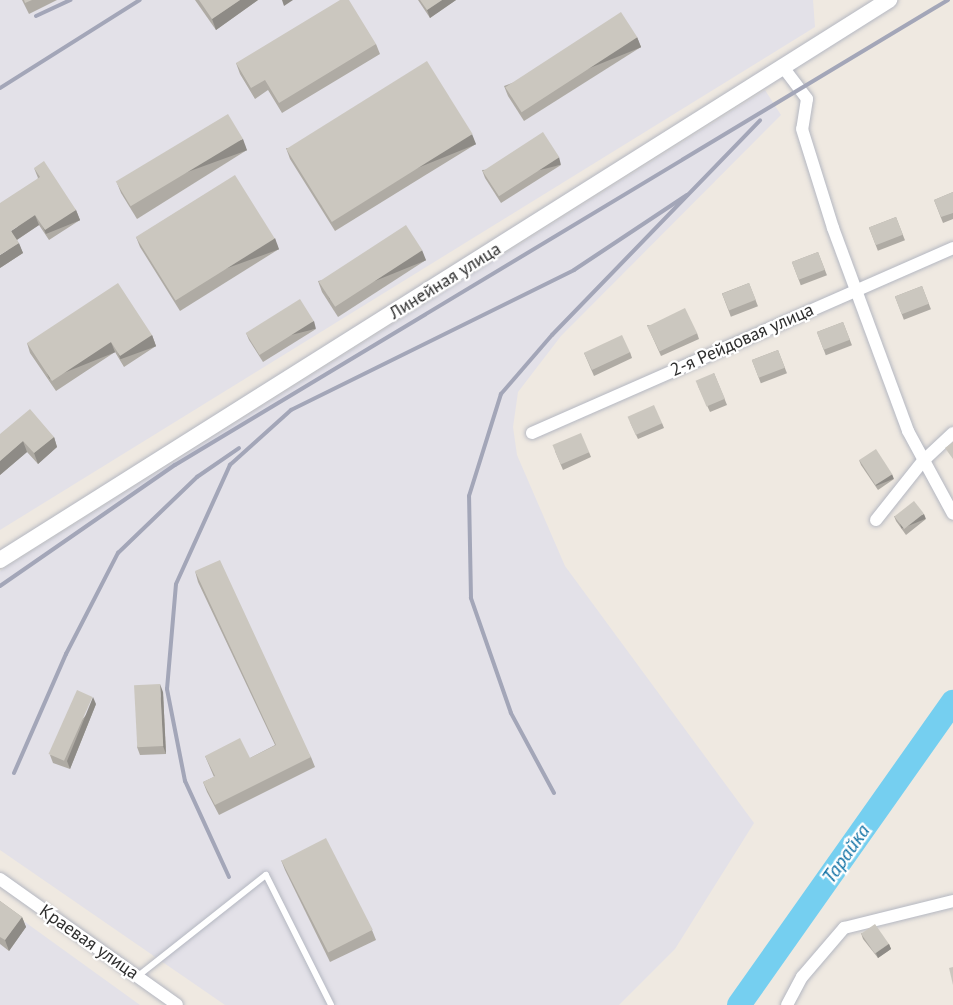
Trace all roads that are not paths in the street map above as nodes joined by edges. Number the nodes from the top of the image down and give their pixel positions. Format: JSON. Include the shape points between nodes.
{"nodes":[{"id":1,"x":889,"y":0,"type":"edge"},
{"id":2,"x":783,"y":67,"type":"junction"},
{"id":3,"x":953,"y":249,"type":"edge"},
{"id":4,"x":856,"y":288,"type":"junction"},
{"id":5,"x":532,"y":433,"type":"dead end"},
{"id":6,"x":953,"y":433,"type":"edge"},
{"id":7,"x":922,"y":461,"type":"junction"},
{"id":8,"x":953,"y":514,"type":"edge"},
{"id":9,"x":876,"y":520,"type":"dead end"},
{"id":10,"x":0,"y":560,"type":"edge"},
{"id":11,"x":0,"y":879,"type":"edge"},
{"id":12,"x":953,"y":901,"type":"edge"},
{"id":13,"x":138,"y":977,"type":"junction"},
{"id":14,"x":177,"y":1005,"type":"edge"},
{"id":15,"x":331,"y":1005,"type":"edge"},
{"id":16,"x":787,"y":1005,"type":"edge"}],
"edges":[{"from":1,"to":2,"type":"street","name":"Линейная улица"},
{"from":2,"to":4,"type":"street","via":[[807,99],[802,129]]},
{"from":2,"to":10,"type":"street","name":"Линейная улица"},
{"from":3,"to":4,"type":"street","name":"2-я Рейдовая улица"},
{"from":4,"to":5,"type":"street","name":"2-я Рейдовая улица"},
{"from":4,"to":7,"type":"street"},
{"from":6,"to":7,"type":"street"},
{"from":7,"to":8,"type":"street"},
{"from":7,"to":9,"type":"street"},
{"from":11,"to":13,"type":"street","name":"Краевая улица"},
{"from":12,"to":16,"type":"street","via":[[844,928],[802,977]]},
{"from":13,"to":14,"type":"street","name":"Краевая улица"},
{"from":13,"to":15,"type":"lane","via":[[266,875]]}]}
